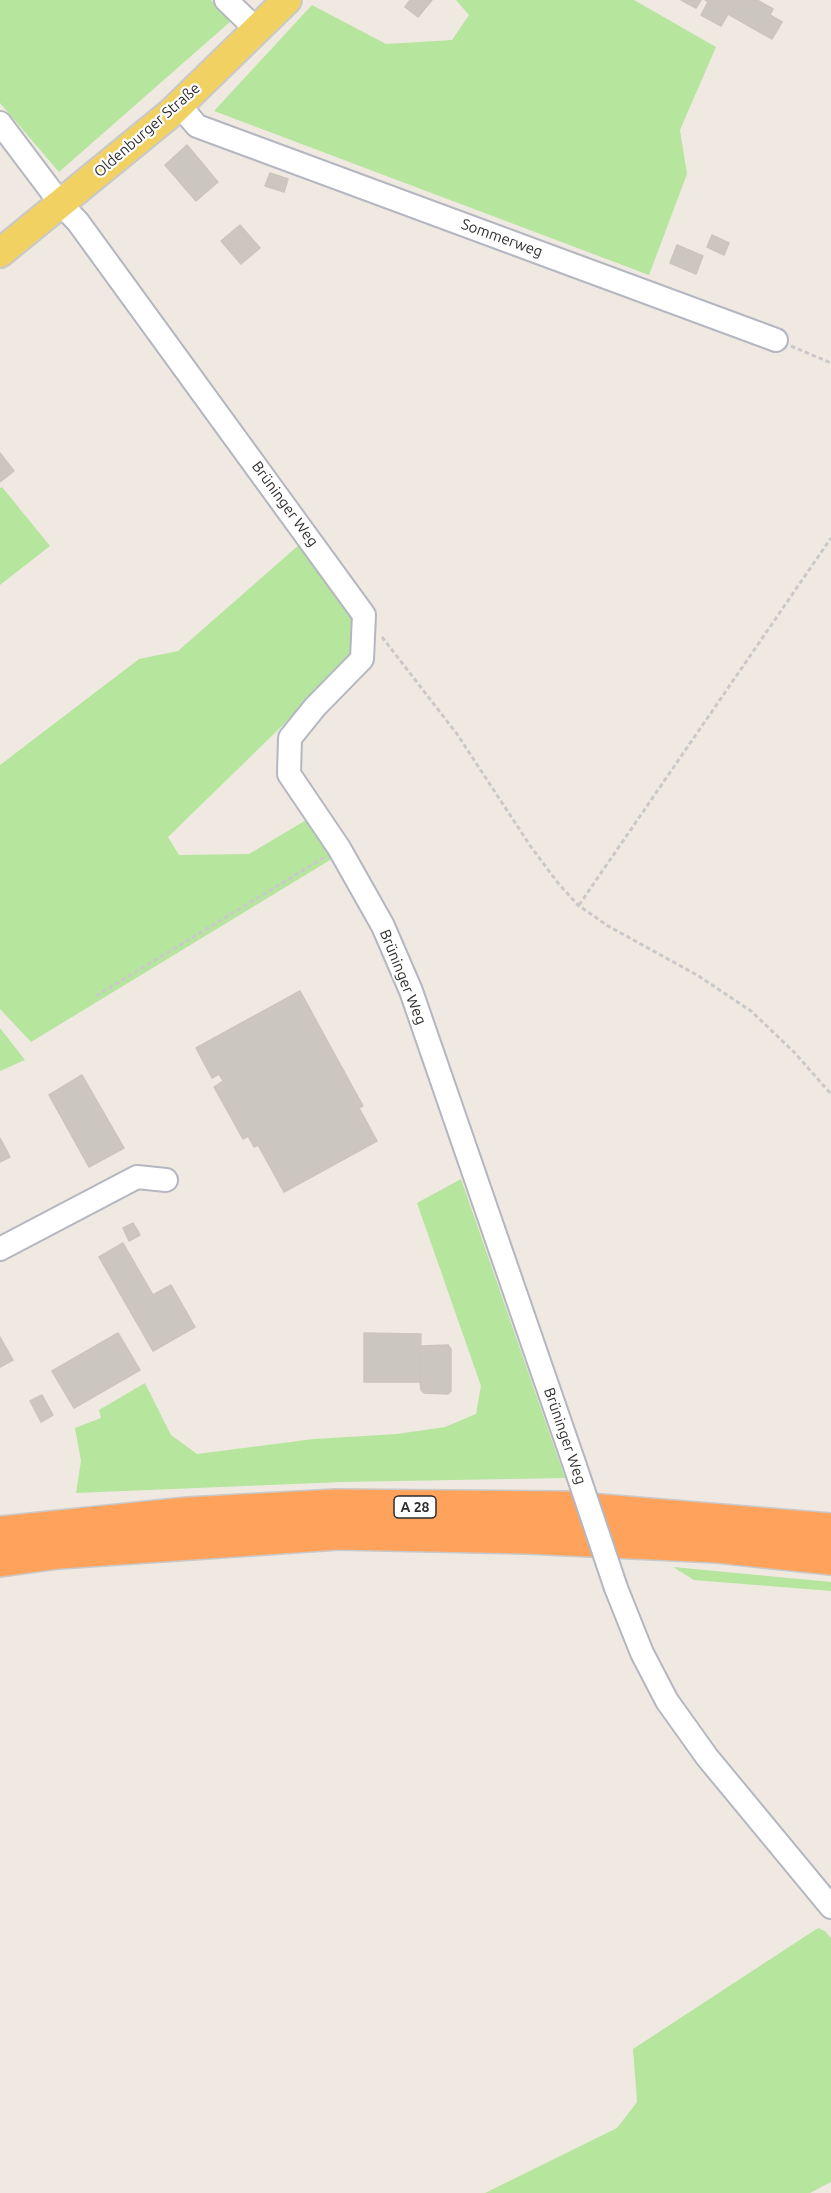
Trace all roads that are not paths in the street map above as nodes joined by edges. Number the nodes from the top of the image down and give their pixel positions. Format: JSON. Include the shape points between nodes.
{"nodes":[{"id":1,"x":226,"y":0,"type":"edge"},
{"id":2,"x":287,"y":0,"type":"edge"},
{"id":3,"x":257,"y":30,"type":"junction"},
{"id":4,"x":179,"y":105,"type":"junction"},
{"id":5,"x":0,"y":123,"type":"edge"},
{"id":6,"x":60,"y":204,"type":"junction"},
{"id":7,"x":0,"y":253,"type":"edge"},
{"id":8,"x":776,"y":340,"type":"road end"},
{"id":9,"x":166,"y":1179,"type":"dead end"},
{"id":10,"x":0,"y":1249,"type":"edge"},
{"id":11,"x":831,"y":1530,"type":"edge"},
{"id":12,"x":0,"y":1533,"type":"edge"},
{"id":13,"x":831,"y":1558,"type":"edge"},
{"id":14,"x":0,"y":1560,"type":"edge"},
{"id":15,"x":831,"y":1906,"type":"edge"}],
"edges":[{"from":1,"to":3,"type":"street"},
{"from":2,"to":3,"type":"main road","name":"Oldenburger Straße"},
{"from":3,"to":4,"type":"main road","name":"Oldenburger Straße"},
{"from":4,"to":6,"type":"main road","name":"Oldenburger Straße"},
{"from":4,"to":8,"type":"street","name":"Sommerweg","via":[[197,126]]},
{"from":5,"to":6,"type":"street","name":"Brüninger Weg"},
{"from":6,"to":7,"type":"main road","name":"Oldenburger Straße"},
{"from":6,"to":15,"type":"street","name":"Brüninger Weg","bridge":true,"via":[[78,222],[364,615],[362,659],[315,706],[290,738],[289,774],[339,848],[383,926],[411,991],[616,1588],[642,1653],[667,1701],[707,1757]]},
{"from":9,"to":10,"type":"street","via":[[137,1177]]},
{"from":11,"to":12,"type":"highway","number":"A 28","via":[[566,1508],[336,1506],[187,1514]]},
{"from":13,"to":14,"type":"highway","number":"A 28","via":[[693,1545],[338,1533],[59,1552]]}]}
